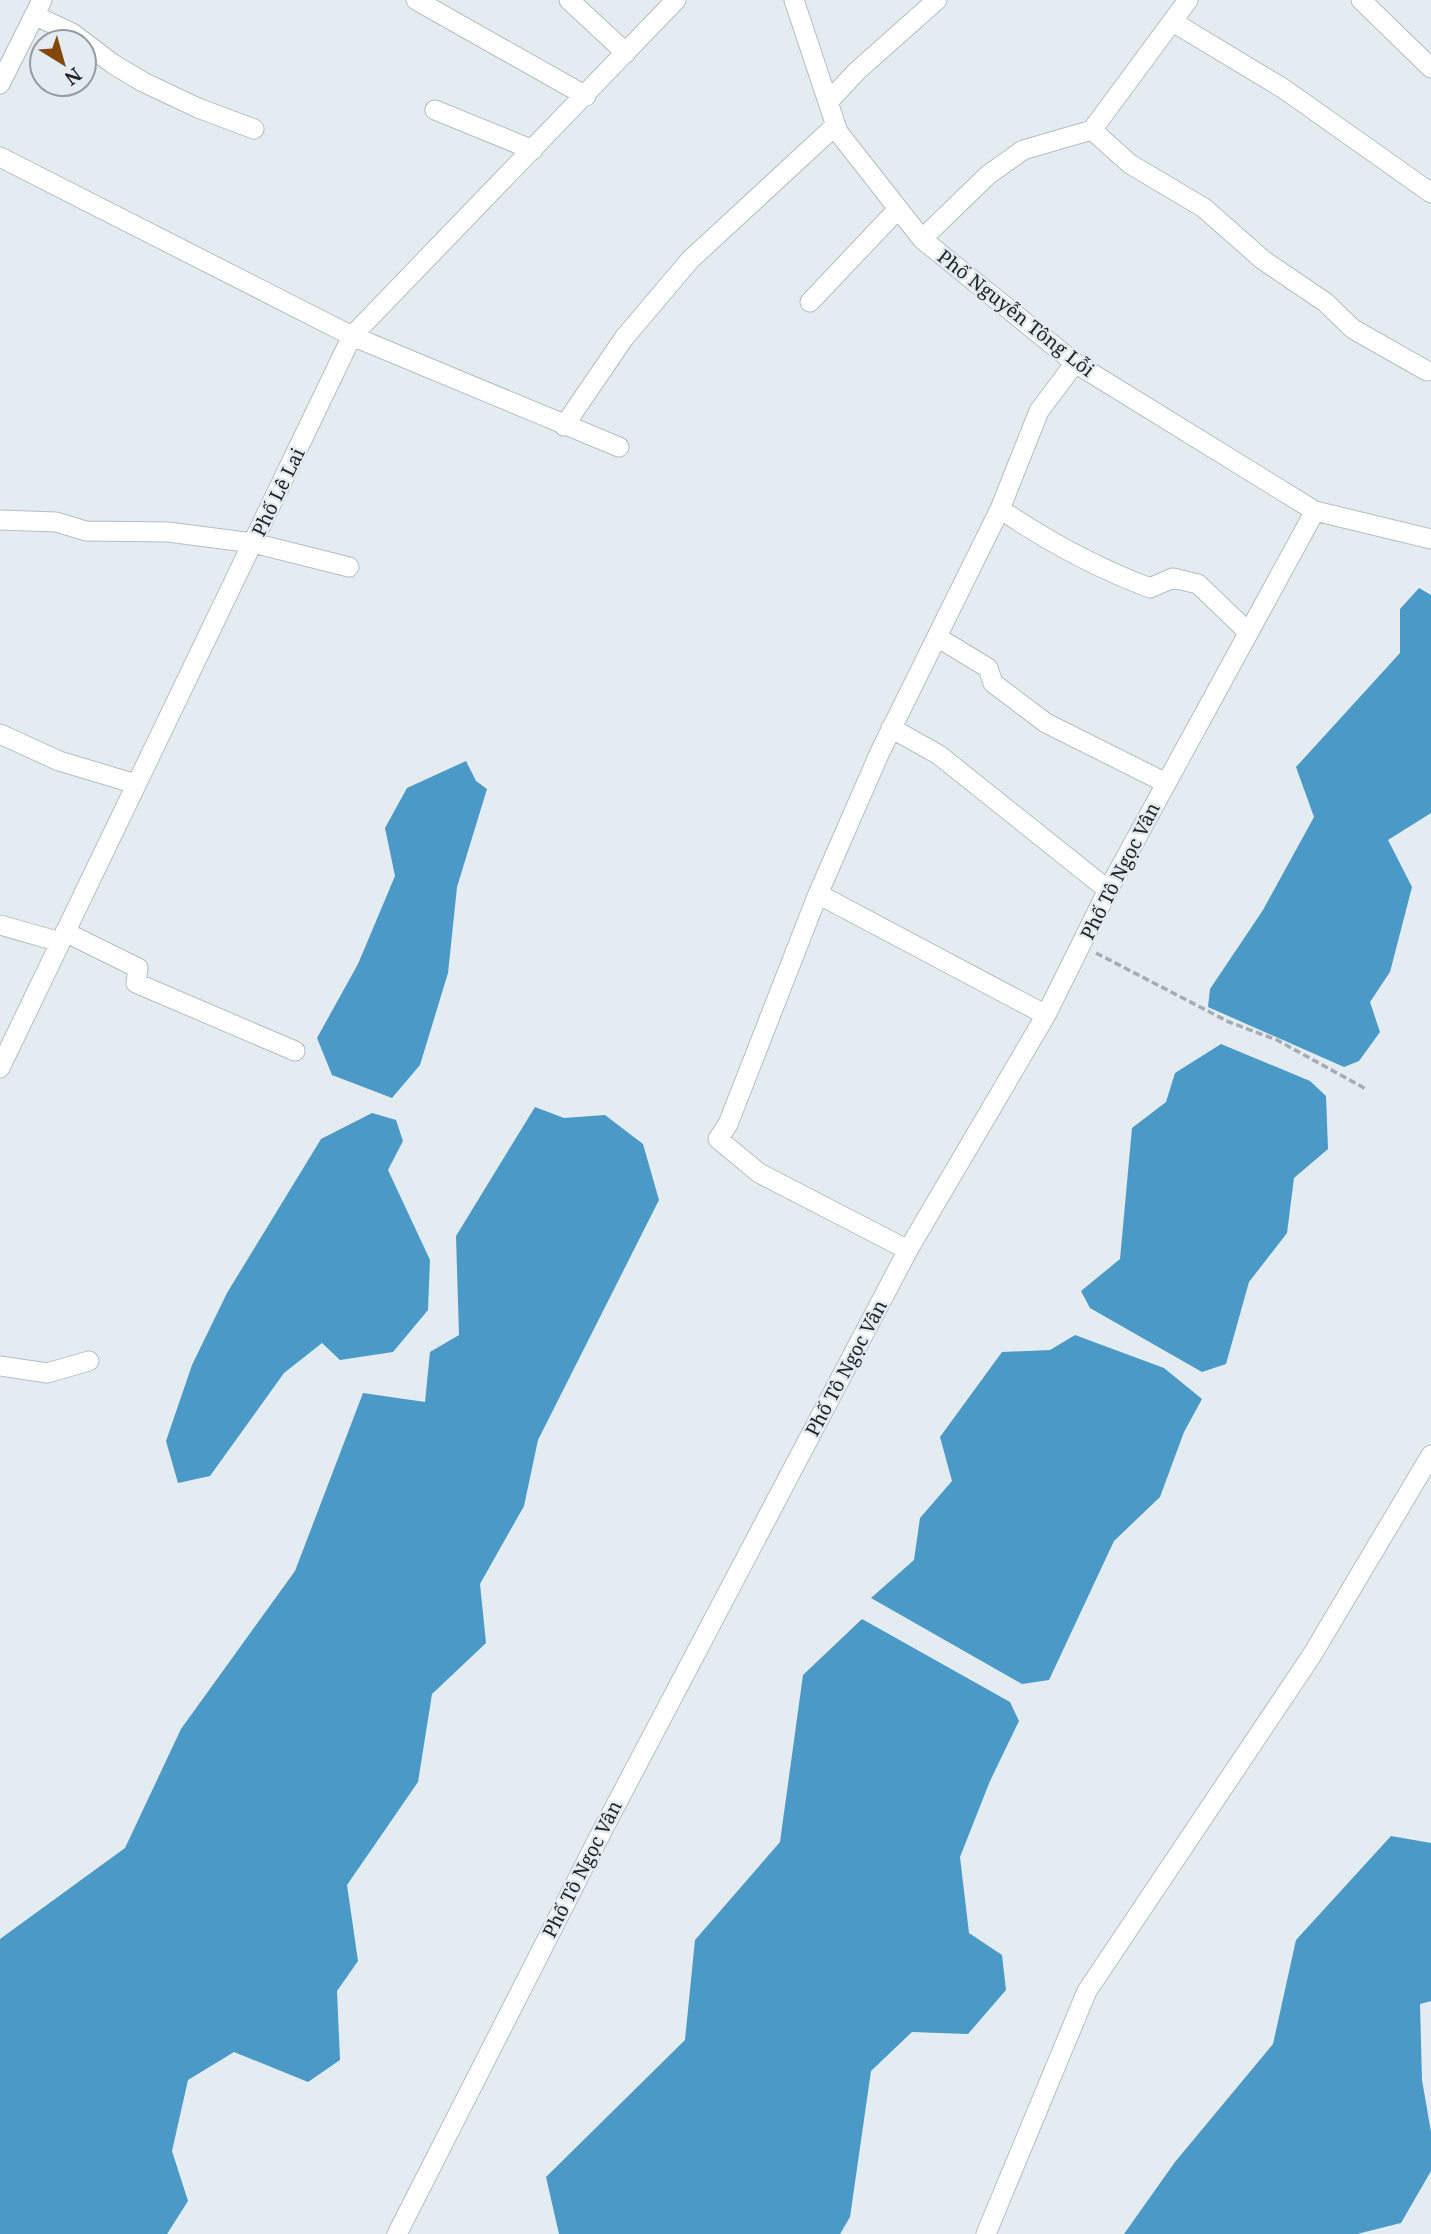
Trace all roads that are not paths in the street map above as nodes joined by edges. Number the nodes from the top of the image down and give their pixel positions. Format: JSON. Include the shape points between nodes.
{"nodes":[{"id":1,"x":416,"y":0,"type":"edge"},
{"id":2,"x":569,"y":0,"type":"edge"},
{"id":3,"x":676,"y":0,"type":"edge"},
{"id":4,"x":794,"y":0,"type":"edge"},
{"id":5,"x":937,"y":0,"type":"edge"},
{"id":6,"x":1188,"y":0,"type":"edge"},
{"id":7,"x":1361,"y":0,"type":"edge"},
{"id":8,"x":38,"y":8,"type":"edge"},
{"id":9,"x":1173,"y":22,"type":"junction"},
{"id":10,"x":626,"y":53,"type":"junction"},
{"id":11,"x":1431,"y":68,"type":"edge"},
{"id":12,"x":0,"y":84,"type":"edge"},
{"id":13,"x":586,"y":96,"type":"junction"},
{"id":14,"x":828,"y":102,"type":"junction"},
{"id":15,"x":435,"y":110,"type":"dead end"},
{"id":16,"x":836,"y":125,"type":"junction"},
{"id":17,"x":254,"y":129,"type":"dead end"},
{"id":18,"x":1092,"y":130,"type":"junction"},
{"id":19,"x":533,"y":150,"type":"junction"},
{"id":20,"x":0,"y":157,"type":"edge"},
{"id":21,"x":1431,"y":193,"type":"edge"},
{"id":22,"x":898,"y":209,"type":"junction"},
{"id":23,"x":922,"y":239,"type":"junction"},
{"id":24,"x":810,"y":302,"type":"dead end"},
{"id":25,"x":352,"y":336,"type":"junction"},
{"id":26,"x":1075,"y":363,"type":"junction"},
{"id":27,"x":1427,"y":371,"type":"dead end"},
{"id":28,"x":564,"y":426,"type":"junction"},
{"id":29,"x":619,"y":447,"type":"dead end"},
{"id":30,"x":1000,"y":509,"type":"junction"},
{"id":31,"x":1314,"y":511,"type":"junction"},
{"id":32,"x":0,"y":520,"type":"edge"},
{"id":33,"x":1431,"y":539,"type":"edge"},
{"id":34,"x":253,"y":543,"type":"junction"},
{"id":35,"x":349,"y":567,"type":"dead end"},
{"id":36,"x":1248,"y":632,"type":"junction"},
{"id":37,"x":937,"y":637,"type":"junction"},
{"id":38,"x":891,"y":728,"type":"junction"},
{"id":39,"x":0,"y":734,"type":"edge"},
{"id":40,"x":1166,"y":783,"type":"junction"},
{"id":41,"x":136,"y":784,"type":"junction"},
{"id":42,"x":1108,"y":890,"type":"junction"},
{"id":43,"x":818,"y":894,"type":"junction"},
{"id":44,"x":0,"y":925,"type":"edge"},
{"id":45,"x":62,"y":937,"type":"junction"},
{"id":46,"x":1046,"y":1014,"type":"junction"},
{"id":47,"x":295,"y":1051,"type":"dead end"},
{"id":48,"x":0,"y":1068,"type":"edge"},
{"id":49,"x":908,"y":1250,"type":"junction"},
{"id":50,"x":89,"y":1361,"type":"dead end"},
{"id":51,"x":0,"y":1366,"type":"edge"},
{"id":52,"x":1431,"y":1455,"type":"edge"},
{"id":53,"x":397,"y":2234,"type":"edge"},
{"id":54,"x":986,"y":2234,"type":"edge"}],
"edges":[{"from":1,"to":13,"type":"street"},
{"from":2,"to":10,"type":"street"},
{"from":3,"to":10,"type":"street","name":"Phố Lê Lai"},
{"from":4,"to":14,"type":"street","name":"Phố Nguyễn Tông Lỗi"},
{"from":5,"to":14,"type":"street"},
{"from":6,"to":9,"type":"street"},
{"from":7,"to":11,"type":"street"},
{"from":8,"to":12,"type":"street"},
{"from":8,"to":17,"type":"street","via":[[143,82]]},
{"from":9,"to":18,"type":"street"},
{"from":9,"to":21,"type":"street","via":[[1284,89]]},
{"from":10,"to":13,"type":"street","name":"Phố Lê Lai"},
{"from":13,"to":19,"type":"street","name":"Phố Lê Lai"},
{"from":14,"to":16,"type":"street","name":"Phố Nguyễn Tông Lỗi"},
{"from":15,"to":19,"type":"street"},
{"from":16,"to":22,"type":"street","name":"Phố Nguyễn Tông Lỗi"},
{"from":16,"to":28,"type":"street","via":[[690,260],[624,338]]},
{"from":18,"to":23,"type":"street","via":[[1023,150],[988,175]]},
{"from":18,"to":27,"type":"street","via":[[1130,164],[1204,208],[1353,329]]},
{"from":19,"to":25,"type":"street","name":"Phố Lê Lai"},
{"from":20,"to":25,"type":"street"},
{"from":22,"to":23,"type":"street","name":"Phố Nguyễn Tông Lỗi"},
{"from":22,"to":24,"type":"street"},
{"from":23,"to":26,"type":"street","name":"Phố Nguyễn Tông Lỗi"},
{"from":25,"to":28,"type":"street"},
{"from":25,"to":34,"type":"street","name":"Phố Lê Lai"},
{"from":26,"to":30,"type":"street","via":[[1039,411]]},
{"from":26,"to":31,"type":"street","name":"Phố Nguyễn Tông Lỗi"},
{"from":28,"to":29,"type":"street"},
{"from":30,"to":36,"type":"street","via":[[1114,574],[1150,588],[1174,578],[1198,584]]},
{"from":30,"to":37,"type":"street"},
{"from":31,"to":33,"type":"street","name":"Phố Nguyễn Tông Lỗi"},
{"from":31,"to":36,"type":"street","name":"Phố Tô Ngọc Vân"},
{"from":32,"to":34,"type":"street"},
{"from":34,"to":35,"type":"street"},
{"from":34,"to":41,"type":"street","name":"Phố Lê Lai"},
{"from":36,"to":40,"type":"street","name":"Phố Tô Ngọc Vân"},
{"from":37,"to":38,"type":"street"},
{"from":37,"to":40,"type":"street","via":[[988,668],[993,683],[1046,723]]},
{"from":38,"to":42,"type":"street","via":[[939,755]]},
{"from":38,"to":43,"type":"street"},
{"from":39,"to":41,"type":"street","via":[[59,761]]},
{"from":40,"to":42,"type":"street","name":"Phố Tô Ngọc Vân"},
{"from":41,"to":45,"type":"street","name":"Phố Lê Lai"},
{"from":42,"to":46,"type":"street","name":"Phố Tô Ngọc Vân"},
{"from":43,"to":46,"type":"street"},
{"from":43,"to":49,"type":"street","via":[[728,1124],[718,1139],[759,1173]]},
{"from":44,"to":45,"type":"street"},
{"from":45,"to":47,"type":"street","via":[[138,968],[136,983]]},
{"from":45,"to":48,"type":"street","name":"Phố Lê Lai"},
{"from":46,"to":49,"type":"street","name":"Phố Tô Ngọc Vân"},
{"from":49,"to":53,"type":"street","name":"Phố Tô Ngọc Vân","via":[[599,1836]]},
{"from":50,"to":51,"type":"street","via":[[47,1373]]},
{"from":52,"to":54,"type":"street","via":[[1312,1655],[1087,1991]]}]}
